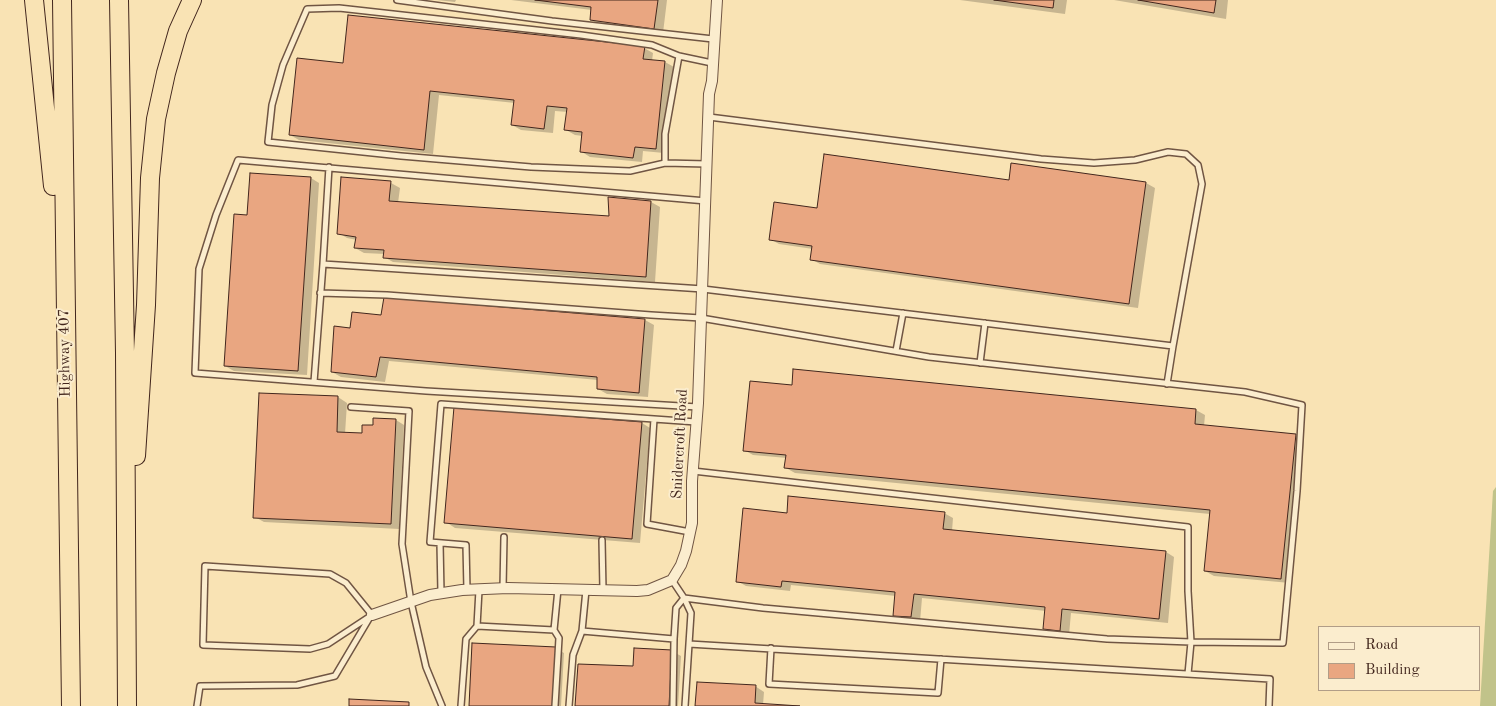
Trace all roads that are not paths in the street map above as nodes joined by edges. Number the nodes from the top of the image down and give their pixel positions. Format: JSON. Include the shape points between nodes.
{"nodes":[{"id":1,"x":34,"y":0,"type":"edge"},
{"id":2,"x":62,"y":0,"type":"edge"},
{"id":3,"x":119,"y":0,"type":"edge"},
{"id":4,"x":192,"y":0,"type":"edge"},
{"id":5,"x":397,"y":0,"type":"edge"},
{"id":6,"x":717,"y":0,"type":"edge"},
{"id":7,"x":714,"y":39,"type":"junction"},
{"id":8,"x":679,"y":56,"type":"junction"},
{"id":9,"x":712,"y":63,"type":"junction"},
{"id":10,"x":709,"y":117,"type":"junction"},
{"id":11,"x":665,"y":163,"type":"junction"},
{"id":12,"x":707,"y":164,"type":"junction"},
{"id":13,"x":329,"y":167,"type":"junction"},
{"id":14,"x":706,"y":201,"type":"junction"},
{"id":15,"x":322,"y":264,"type":"junction"},
{"id":16,"x":703,"y":289,"type":"junction"},
{"id":17,"x":64,"y":292,"type":"junction"},
{"id":18,"x":320,"y":293,"type":"junction"},
{"id":19,"x":903,"y":313,"type":"junction"},
{"id":20,"x":701,"y":318,"type":"junction"},
{"id":21,"x":985,"y":323,"type":"junction"},
{"id":22,"x":1173,"y":346,"type":"junction"},
{"id":23,"x":896,"y":351,"type":"junction"},
{"id":24,"x":980,"y":363,"type":"junction"},
{"id":25,"x":314,"y":382,"type":"junction"},
{"id":26,"x":1167,"y":384,"type":"junction"},
{"id":27,"x":351,"y":407,"type":"dead end"},
{"id":28,"x":698,"y":407,"type":"junction"},
{"id":29,"x":654,"y":419,"type":"junction"},
{"id":30,"x":696,"y":422,"type":"junction"},
{"id":31,"x":693,"y":471,"type":"junction"},
{"id":32,"x":690,"y":532,"type":"junction"},
{"id":33,"x":504,"y":537,"type":"dead end"},
{"id":34,"x":602,"y":540,"type":"dead end"},
{"id":35,"x":440,"y":543,"type":"junction"},
{"id":36,"x":672,"y":580,"type":"junction"},
{"id":37,"x":126,"y":584,"type":"junction"},
{"id":38,"x":503,"y":588,"type":"junction"},
{"id":39,"x":479,"y":589,"type":"junction"},
{"id":40,"x":558,"y":589,"type":"junction"},
{"id":41,"x":467,"y":590,"type":"junction"},
{"id":42,"x":586,"y":590,"type":"junction"},
{"id":43,"x":603,"y":590,"type":"junction"},
{"id":44,"x":441,"y":593,"type":"junction"},
{"id":45,"x":684,"y":598,"type":"junction"},
{"id":46,"x":411,"y":602,"type":"junction"},
{"id":47,"x":372,"y":615,"type":"junction"},
{"id":48,"x":477,"y":626,"type":"junction"},
{"id":49,"x":554,"y":630,"type":"junction"},
{"id":50,"x":582,"y":631,"type":"junction"},
{"id":51,"x":674,"y":639,"type":"junction"},
{"id":52,"x":1191,"y":642,"type":"junction"},
{"id":53,"x":689,"y":644,"type":"junction"},
{"id":54,"x":771,"y":648,"type":"junction"},
{"id":55,"x":940,"y":659,"type":"junction"},
{"id":56,"x":1188,"y":674,"type":"junction"},
{"id":57,"x":71,"y":706,"type":"edge"},
{"id":58,"x":127,"y":706,"type":"edge"},
{"id":59,"x":198,"y":706,"type":"edge"},
{"id":60,"x":442,"y":706,"type":"edge"},
{"id":61,"x":461,"y":706,"type":"edge"},
{"id":62,"x":555,"y":706,"type":"edge"},
{"id":63,"x":569,"y":706,"type":"edge"},
{"id":64,"x":673,"y":706,"type":"edge"},
{"id":65,"x":685,"y":706,"type":"edge"},
{"id":66,"x":1269,"y":706,"type":"edge"}],
"edges":[{"from":1,"to":17,"type":"highway"},
{"from":2,"to":17,"type":"highway","name":"Highway 407"},
{"from":3,"to":37,"type":"highway"},
{"from":4,"to":37,"type":"highway","via":[[178,31],[156,119],[150,178],[144,357]]},
{"from":5,"to":7,"type":"lane","via":[[552,22]]},
{"from":6,"to":7,"type":"street","name":"Snidercroft Road"},
{"from":7,"to":9,"type":"street","name":"Snidercroft Road"},
{"from":8,"to":9,"type":"lane"},
{"from":8,"to":11,"type":"lane","via":[[666,134]]},
{"from":8,"to":11,"type":"lane","via":[[652,45],[581,35],[339,8],[306,9],[283,65],[272,105],[268,142],[531,168],[630,171]]},
{"from":9,"to":10,"type":"street","name":"Snidercroft Road"},
{"from":10,"to":12,"type":"street","name":"Snidercroft Road"},
{"from":10,"to":22,"type":"lane","via":[[1041,159],[1094,163],[1135,160],[1168,152],[1186,154],[1198,165],[1202,184]]},
{"from":11,"to":12,"type":"lane"},
{"from":12,"to":14,"type":"street","name":"Snidercroft Road"},
{"from":13,"to":14,"type":"lane"},
{"from":13,"to":15,"type":"lane"},
{"from":13,"to":25,"type":"lane","via":[[238,160],[199,269],[195,374]]},
{"from":14,"to":16,"type":"street","name":"Snidercroft Road"},
{"from":15,"to":16,"type":"lane"},
{"from":15,"to":18,"type":"lane"},
{"from":16,"to":19,"type":"lane"},
{"from":16,"to":20,"type":"street","name":"Snidercroft Road"},
{"from":17,"to":57,"type":"highway","name":"Highway 407"},
{"from":18,"to":20,"type":"lane","via":[[387,294]]},
{"from":18,"to":25,"type":"lane"},
{"from":19,"to":21,"type":"lane"},
{"from":19,"to":23,"type":"lane"},
{"from":20,"to":23,"type":"lane"},
{"from":20,"to":28,"type":"street","name":"Snidercroft Road"},
{"from":21,"to":22,"type":"lane"},
{"from":21,"to":24,"type":"lane"},
{"from":22,"to":26,"type":"lane"},
{"from":23,"to":24,"type":"lane"},
{"from":24,"to":26,"type":"lane"},
{"from":25,"to":28,"type":"lane"},
{"from":26,"to":52,"type":"lane","via":[[1245,392],[1302,405],[1283,642]]},
{"from":27,"to":46,"type":"lane","via":[[409,411],[402,544]]},
{"from":28,"to":30,"type":"street","name":"Snidercroft Road"},
{"from":29,"to":30,"type":"lane"},
{"from":29,"to":32,"type":"lane","via":[[647,524]]},
{"from":29,"to":35,"type":"lane","via":[[441,404],[430,542]]},
{"from":30,"to":31,"type":"street","name":"Snidercroft Road"},
{"from":31,"to":32,"type":"street","name":"Snidercroft Road"},
{"from":31,"to":52,"type":"lane","via":[[1188,528]]},
{"from":32,"to":36,"type":"street","name":"Snidercroft Road","via":[[681,565]]},
{"from":33,"to":38,"type":"lane"},
{"from":34,"to":43,"type":"lane"},
{"from":35,"to":41,"type":"lane","via":[[466,545]]},
{"from":35,"to":44,"type":"lane"},
{"from":36,"to":43,"type":"street","via":[[648,590]]},
{"from":36,"to":45,"type":"lane"},
{"from":37,"to":58,"type":"highway"},
{"from":38,"to":39,"type":"street"},
{"from":38,"to":40,"type":"street"},
{"from":39,"to":41,"type":"street"},
{"from":39,"to":48,"type":"lane"},
{"from":40,"to":42,"type":"street"},
{"from":40,"to":49,"type":"lane"},
{"from":41,"to":44,"type":"street"},
{"from":42,"to":43,"type":"street"},
{"from":42,"to":50,"type":"lane"},
{"from":44,"to":46,"type":"street"},
{"from":45,"to":51,"type":"lane","via":[[676,608]]},
{"from":45,"to":52,"type":"lane","via":[[1107,639]]},
{"from":45,"to":53,"type":"lane","via":[[691,612]]},
{"from":46,"to":47,"type":"street"},
{"from":46,"to":60,"type":"lane","via":[[426,667]]},
{"from":47,"to":47,"type":"lane","via":[[346,583],[330,574],[205,566],[203,645],[310,649],[328,644]]},
{"from":47,"to":59,"type":"lane","via":[[335,676],[297,685],[200,686]]},
{"from":48,"to":49,"type":"lane"},
{"from":48,"to":61,"type":"lane","via":[[466,639]]},
{"from":49,"to":62,"type":"lane","via":[[559,638]]},
{"from":50,"to":51,"type":"lane"},
{"from":50,"to":63,"type":"lane","via":[[573,654]]},
{"from":51,"to":64,"type":"lane"},
{"from":52,"to":56,"type":"lane"},
{"from":53,"to":54,"type":"lane"},
{"from":53,"to":65,"type":"lane"},
{"from":54,"to":55,"type":"lane"},
{"from":54,"to":55,"type":"lane","via":[[769,684],[938,693]]},
{"from":55,"to":56,"type":"lane"},
{"from":56,"to":66,"type":"lane","via":[[1270,679]]}]}
